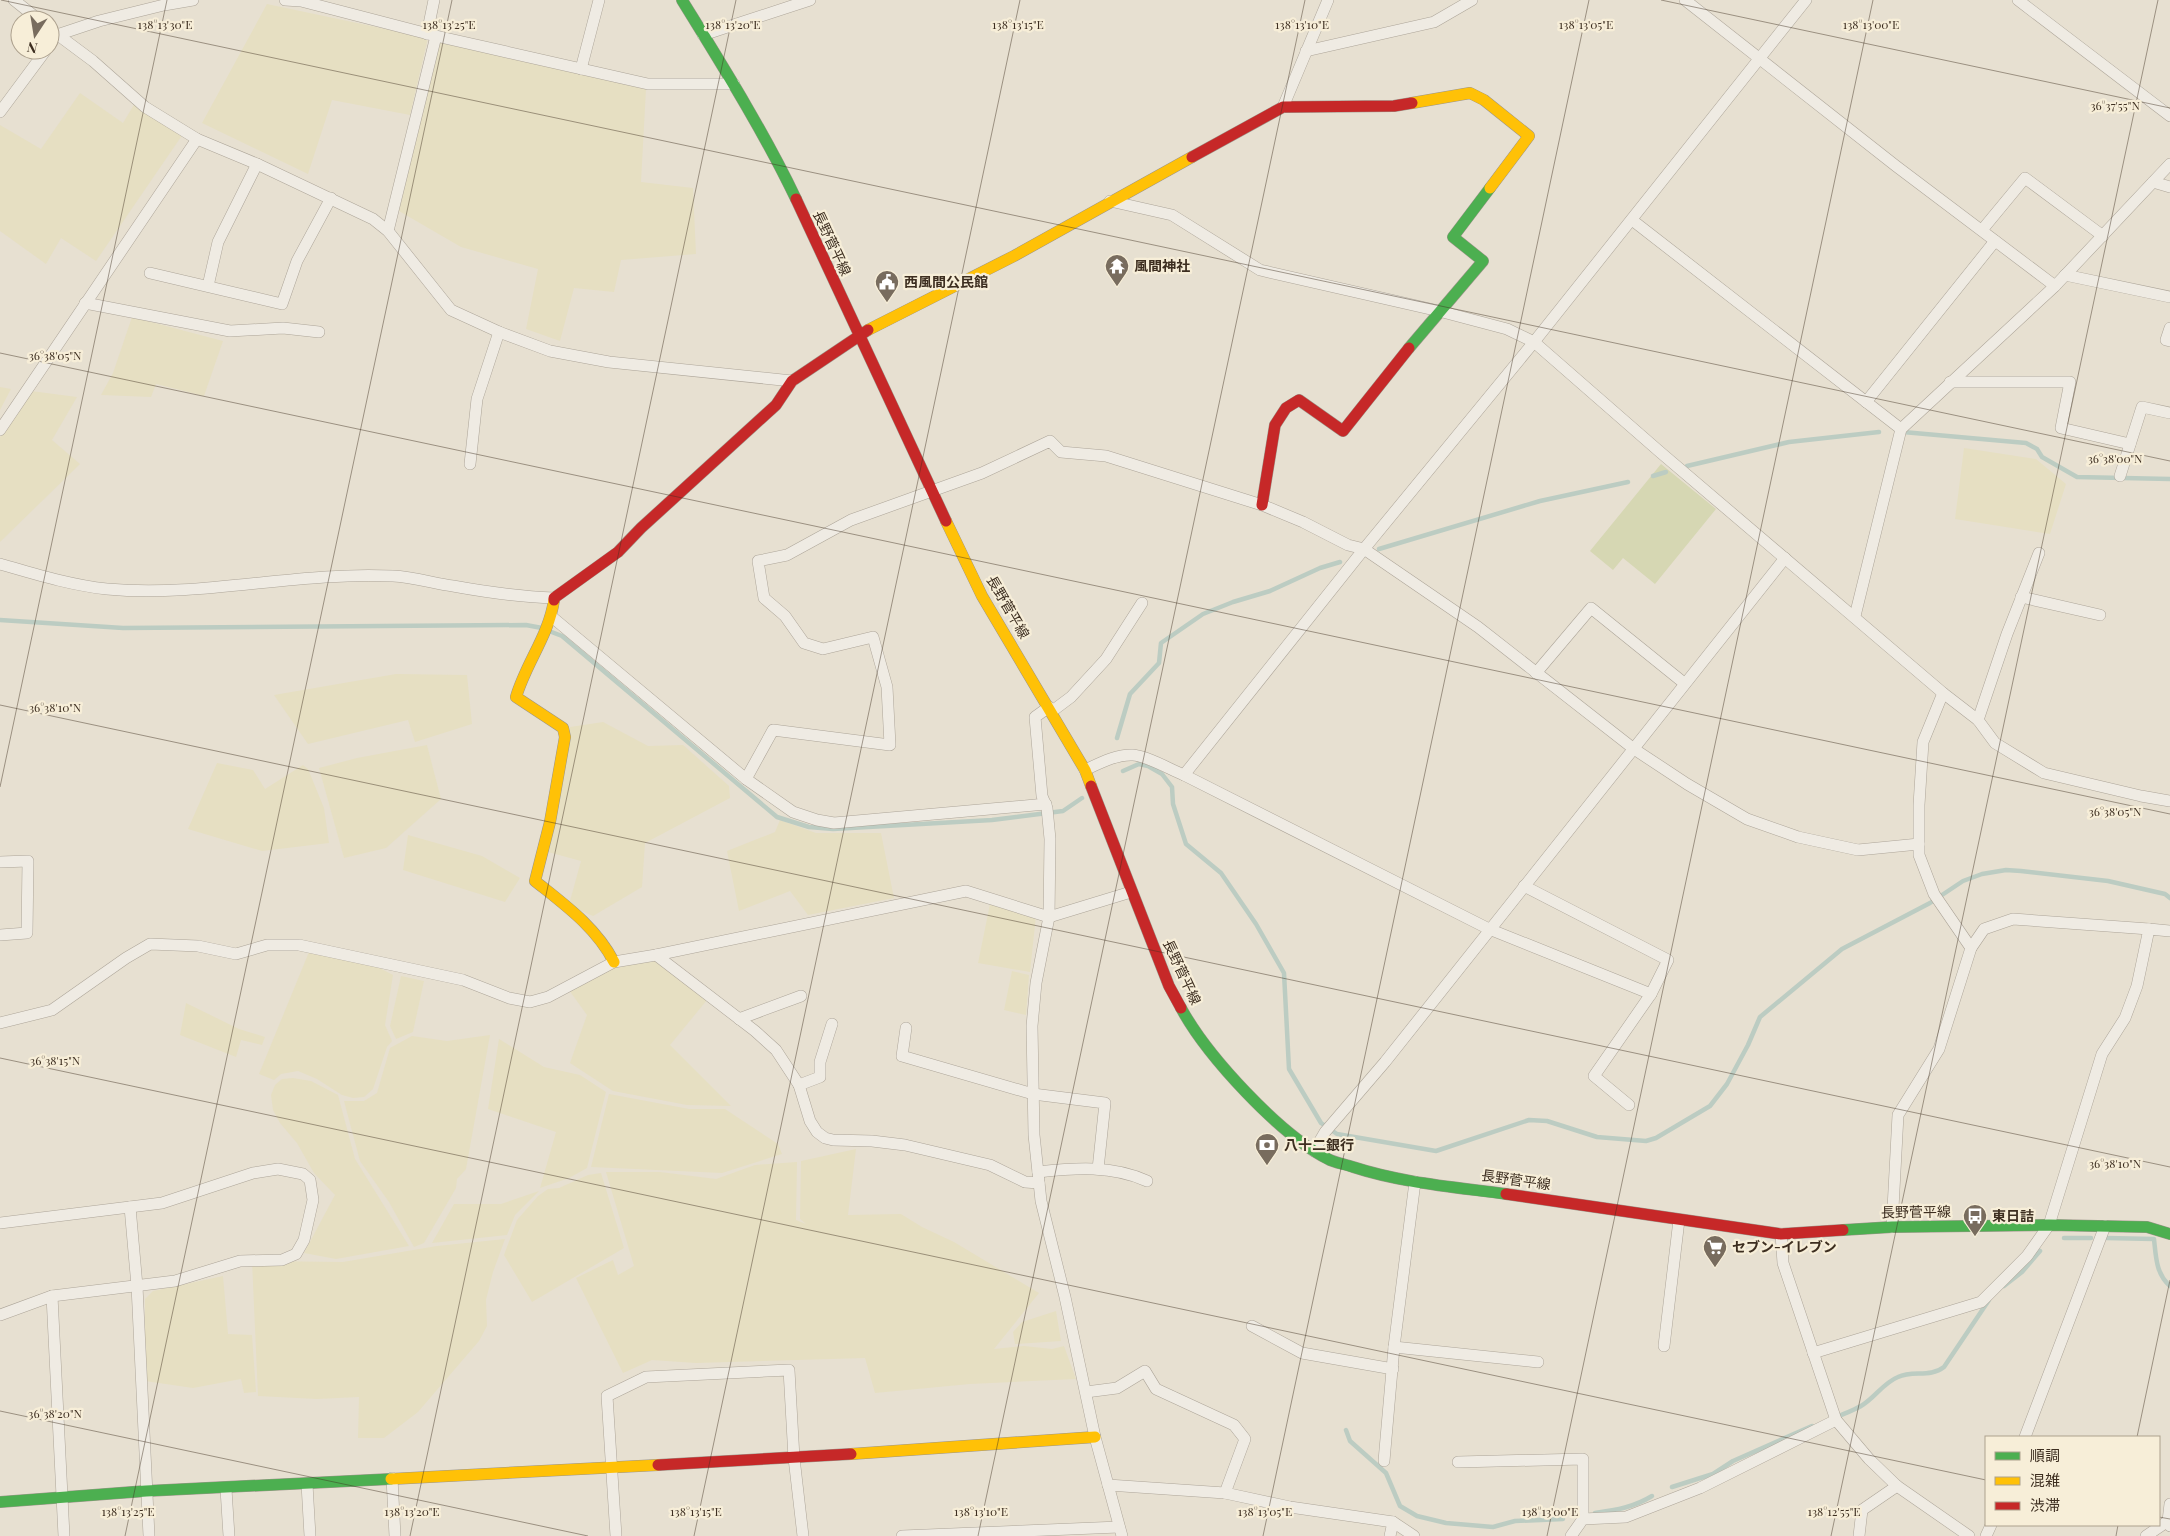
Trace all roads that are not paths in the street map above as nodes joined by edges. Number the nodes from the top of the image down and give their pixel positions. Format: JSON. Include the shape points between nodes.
{"nodes":[{"id":1,"x":14,"y":0,"type":"edge"},
{"id":2,"x":193,"y":0,"type":"edge"},
{"id":3,"x":285,"y":0,"type":"edge"},
{"id":4,"x":301,"y":0,"type":"edge"},
{"id":5,"x":434,"y":0,"type":"edge"},
{"id":6,"x":598,"y":0,"type":"edge"},
{"id":7,"x":682,"y":0,"type":"edge"},
{"id":8,"x":810,"y":0,"type":"edge"},
{"id":9,"x":1328,"y":0,"type":"edge"},
{"id":10,"x":1472,"y":0,"type":"edge"},
{"id":11,"x":1685,"y":0,"type":"edge"},
{"id":12,"x":1806,"y":0,"type":"edge"},
{"id":13,"x":2018,"y":0,"type":"edge"},
{"id":14,"x":26,"y":10,"type":"edge"},
{"id":15,"x":60,"y":33,"type":"edge"},
{"id":16,"x":432,"y":35,"type":"junction"},
{"id":17,"x":702,"y":36,"type":"junction"},
{"id":18,"x":60,"y":41,"type":"edge"},
{"id":19,"x":1306,"y":51,"type":"junction"},
{"id":20,"x":1759,"y":59,"type":"junction"},
{"id":21,"x":38,"y":60,"type":"edge"},
{"id":22,"x":581,"y":68,"type":"junction"},
{"id":23,"x":734,"y":84,"type":"junction"},
{"id":24,"x":1283,"y":108,"type":"junction"},
{"id":25,"x":1,"y":110,"type":"edge"},
{"id":26,"x":2170,"y":116,"type":"edge"},
{"id":27,"x":197,"y":139,"type":"junction"},
{"id":28,"x":258,"y":164,"type":"junction"},
{"id":29,"x":2170,"y":164,"type":"edge"},
{"id":30,"x":2153,"y":182,"type":"junction"},
{"id":31,"x":2170,"y":187,"type":"edge"},
{"id":32,"x":332,"y":198,"type":"junction"},
{"id":33,"x":1110,"y":201,"type":"junction"},
{"id":34,"x":1632,"y":220,"type":"junction"},
{"id":35,"x":1982,"y":230,"type":"junction"},
{"id":36,"x":388,"y":231,"type":"junction"},
{"id":37,"x":2103,"y":236,"type":"junction"},
{"id":38,"x":1995,"y":241,"type":"junction"},
{"id":39,"x":150,"y":273,"type":"dead end"},
{"id":40,"x":2066,"y":275,"type":"junction"},
{"id":41,"x":208,"y":286,"type":"junction"},
{"id":42,"x":2055,"y":286,"type":"junction"},
{"id":43,"x":2170,"y":297,"type":"edge"},
{"id":44,"x":85,"y":303,"type":"junction"},
{"id":45,"x":1439,"y":311,"type":"junction"},
{"id":46,"x":2170,"y":328,"type":"edge"},
{"id":47,"x":319,"y":332,"type":"dead end"},
{"id":48,"x":500,"y":332,"type":"junction"},
{"id":49,"x":860,"y":335,"type":"junction"},
{"id":50,"x":2170,"y":341,"type":"edge"},
{"id":51,"x":1534,"y":342,"type":"junction"},
{"id":52,"x":792,"y":381,"type":"junction"},
{"id":53,"x":1950,"y":382,"type":"junction"},
{"id":54,"x":1866,"y":402,"type":"junction"},
{"id":55,"x":2170,"y":413,"type":"edge"},
{"id":56,"x":1901,"y":429,"type":"junction"},
{"id":57,"x":0,"y":430,"type":"edge"},
{"id":58,"x":2130,"y":444,"type":"junction"},
{"id":59,"x":470,"y":464,"type":"dead end"},
{"id":60,"x":2120,"y":476,"type":"dead end"},
{"id":61,"x":932,"y":492,"type":"junction"},
{"id":62,"x":1262,"y":505,"type":"junction"},
{"id":63,"x":1364,"y":549,"type":"junction"},
{"id":64,"x":2039,"y":553,"type":"dead end"},
{"id":65,"x":1785,"y":558,"type":"junction"},
{"id":66,"x":0,"y":564,"type":"edge"},
{"id":67,"x":554,"y":598,"type":"junction"},
{"id":68,"x":2021,"y":598,"type":"junction"},
{"id":69,"x":1142,"y":603,"type":"dead end"},
{"id":70,"x":2100,"y":615,"type":"dead end"},
{"id":71,"x":1855,"y":616,"type":"junction"},
{"id":72,"x":550,"y":620,"type":"junction"},
{"id":73,"x":1536,"y":673,"type":"junction"},
{"id":74,"x":1684,"y":683,"type":"junction"},
{"id":75,"x":1943,"y":693,"type":"junction"},
{"id":76,"x":1050,"y":709,"type":"junction"},
{"id":77,"x":1978,"y":720,"type":"junction"},
{"id":78,"x":1634,"y":749,"type":"junction"},
{"id":79,"x":1085,"y":770,"type":"junction"},
{"id":80,"x":1184,"y":776,"type":"junction"},
{"id":81,"x":746,"y":779,"type":"junction"},
{"id":82,"x":2170,"y":801,"type":"edge"},
{"id":83,"x":1047,"y":810,"type":"junction"},
{"id":84,"x":1919,"y":844,"type":"junction"},
{"id":85,"x":0,"y":862,"type":"edge"},
{"id":86,"x":1524,"y":886,"type":"junction"},
{"id":87,"x":1131,"y":892,"type":"junction"},
{"id":88,"x":1049,"y":917,"type":"junction"},
{"id":89,"x":1489,"y":929,"type":"junction"},
{"id":90,"x":2149,"y":929,"type":"junction"},
{"id":91,"x":2170,"y":931,"type":"edge"},
{"id":92,"x":0,"y":934,"type":"edge"},
{"id":93,"x":1971,"y":948,"type":"junction"},
{"id":94,"x":656,"y":955,"type":"junction"},
{"id":95,"x":614,"y":962,"type":"junction"},
{"id":96,"x":1651,"y":994,"type":"junction"},
{"id":97,"x":801,"y":996,"type":"dead end"},
{"id":98,"x":739,"y":1019,"type":"junction"},
{"id":99,"x":0,"y":1023,"type":"edge"},
{"id":100,"x":832,"y":1024,"type":"dead end"},
{"id":101,"x":906,"y":1028,"type":"dead end"},
{"id":102,"x":799,"y":1085,"type":"junction"},
{"id":103,"x":1033,"y":1094,"type":"junction"},
{"id":104,"x":1629,"y":1105,"type":"dead end"},
{"id":105,"x":1314,"y":1151,"type":"junction"},
{"id":106,"x":1098,"y":1169,"type":"junction"},
{"id":107,"x":1038,"y":1178,"type":"junction"},
{"id":108,"x":1147,"y":1181,"type":"dead end"},
{"id":109,"x":1415,"y":1182,"type":"junction"},
{"id":110,"x":130,"y":1207,"type":"junction"},
{"id":111,"x":1680,"y":1220,"type":"junction"},
{"id":112,"x":0,"y":1223,"type":"edge"},
{"id":113,"x":2049,"y":1225,"type":"junction"},
{"id":114,"x":2104,"y":1226,"type":"junction"},
{"id":115,"x":1892,"y":1227,"type":"junction"},
{"id":116,"x":1781,"y":1234,"type":"junction"},
{"id":117,"x":2170,"y":1234,"type":"edge"},
{"id":118,"x":137,"y":1286,"type":"junction"},
{"id":119,"x":52,"y":1296,"type":"junction"},
{"id":120,"x":0,"y":1315,"type":"edge"},
{"id":121,"x":1252,"y":1326,"type":"dead end"},
{"id":122,"x":1664,"y":1346,"type":"dead end"},
{"id":123,"x":1394,"y":1347,"type":"junction"},
{"id":124,"x":1813,"y":1353,"type":"junction"},
{"id":125,"x":1538,"y":1362,"type":"dead end"},
{"id":126,"x":1393,"y":1369,"type":"junction"},
{"id":127,"x":1086,"y":1392,"type":"junction"},
{"id":128,"x":1836,"y":1420,"type":"junction"},
{"id":129,"x":2025,"y":1436,"type":"edge"},
{"id":130,"x":1095,"y":1437,"type":"junction"},
{"id":131,"x":794,"y":1458,"type":"junction"},
{"id":132,"x":1384,"y":1461,"type":"dead end"},
{"id":133,"x":1458,"y":1462,"type":"dead end"},
{"id":134,"x":610,"y":1468,"type":"junction"},
{"id":135,"x":392,"y":1478,"type":"junction"},
{"id":136,"x":306,"y":1484,"type":"junction"},
{"id":137,"x":1108,"y":1485,"type":"junction"},
{"id":138,"x":1898,"y":1486,"type":"junction"},
{"id":139,"x":226,"y":1489,"type":"junction"},
{"id":140,"x":146,"y":1491,"type":"junction"},
{"id":141,"x":1225,"y":1493,"type":"junction"},
{"id":142,"x":61,"y":1498,"type":"junction"},
{"id":143,"x":0,"y":1502,"type":"edge"},
{"id":144,"x":2170,"y":1504,"type":"edge"},
{"id":145,"x":1583,"y":1519,"type":"junction"},
{"id":146,"x":1393,"y":1522,"type":"junction"},
{"id":147,"x":2169,"y":1523,"type":"edge"},
{"id":148,"x":1120,"y":1531,"type":"edge"},
{"id":149,"x":64,"y":1536,"type":"edge"},
{"id":150,"x":149,"y":1536,"type":"edge"},
{"id":151,"x":229,"y":1536,"type":"edge"},
{"id":152,"x":310,"y":1536,"type":"edge"},
{"id":153,"x":395,"y":1536,"type":"edge"},
{"id":154,"x":616,"y":1536,"type":"edge"},
{"id":155,"x":803,"y":1536,"type":"edge"},
{"id":156,"x":902,"y":1536,"type":"edge"},
{"id":157,"x":1390,"y":1536,"type":"edge"},
{"id":158,"x":1414,"y":1536,"type":"edge"},
{"id":159,"x":1571,"y":1536,"type":"edge"},
{"id":160,"x":1859,"y":1536,"type":"edge"},
{"id":161,"x":1969,"y":1536,"type":"edge"},
{"id":162,"x":2146,"y":1536,"type":"edge"}],
"edges":[{"from":1,"to":14,"type":"street"},
{"from":2,"to":15,"type":"street","via":[[98,21]]},
{"from":3,"to":4,"type":"street"},
{"from":4,"to":16,"type":"street"},
{"from":5,"to":16,"type":"street"},
{"from":6,"to":22,"type":"street"},
{"from":7,"to":17,"type":"street","name":"長野菅平線"},
{"from":8,"to":17,"type":"street"},
{"from":9,"to":19,"type":"street"},
{"from":10,"to":19,"type":"street","via":[[1434,22]]},
{"from":11,"to":20,"type":"street"},
{"from":12,"to":20,"type":"street"},
{"from":13,"to":26,"type":"street"},
{"from":16,"to":22,"type":"street"},
{"from":16,"to":36,"type":"street"},
{"from":17,"to":23,"type":"street","name":"長野菅平線"},
{"from":18,"to":27,"type":"street","via":[[92,61],[145,107]]},
{"from":19,"to":24,"type":"street"},
{"from":20,"to":34,"type":"street"},
{"from":20,"to":35,"type":"street"},
{"from":21,"to":25,"type":"street"},
{"from":22,"to":23,"type":"street","via":[[648,84]]},
{"from":23,"to":49,"type":"street","name":"長野菅平線","via":[[781,168]]},
{"from":24,"to":33,"type":"street"},
{"from":24,"to":45,"type":"street","via":[[1394,106],[1470,93],[1484,100],[1529,136],[1453,237],[1483,261]]},
{"from":27,"to":28,"type":"street"},
{"from":27,"to":44,"type":"street"},
{"from":28,"to":32,"type":"street"},
{"from":28,"to":41,"type":"street","via":[[218,242]]},
{"from":29,"to":30,"type":"street"},
{"from":30,"to":31,"type":"street"},
{"from":30,"to":37,"type":"street"},
{"from":32,"to":36,"type":"street","via":[[373,219]]},
{"from":32,"to":41,"type":"street","via":[[297,261],[282,304]]},
{"from":33,"to":45,"type":"street","via":[[1172,215],[1260,270]]},
{"from":33,"to":49,"type":"street","via":[[1014,256]]},
{"from":34,"to":51,"type":"street"},
{"from":34,"to":54,"type":"street"},
{"from":35,"to":37,"type":"street","via":[[2026,178]]},
{"from":35,"to":38,"type":"street"},
{"from":36,"to":48,"type":"street","via":[[451,310]]},
{"from":37,"to":40,"type":"street"},
{"from":38,"to":42,"type":"street"},
{"from":38,"to":54,"type":"street"},
{"from":39,"to":41,"type":"street"},
{"from":40,"to":42,"type":"street"},
{"from":40,"to":43,"type":"street"},
{"from":42,"to":53,"type":"street"},
{"from":44,"to":47,"type":"street","via":[[230,332],[283,328]]},
{"from":44,"to":57,"type":"street"},
{"from":45,"to":51,"type":"street","via":[[1506,329]]},
{"from":45,"to":62,"type":"street","via":[[1343,431],[1299,400],[1286,408],[1275,425]]},
{"from":46,"to":50,"type":"street","via":[[2166,340]]},
{"from":48,"to":52,"type":"street","via":[[550,351],[609,362]]},
{"from":48,"to":59,"type":"street","via":[[477,399]]},
{"from":49,"to":52,"type":"street"},
{"from":49,"to":61,"type":"street","name":"長野菅平線"},
{"from":51,"to":63,"type":"street"},
{"from":51,"to":65,"type":"street"},
{"from":52,"to":67,"type":"street","via":[[776,406],[618,552]]},
{"from":53,"to":56,"type":"street"},
{"from":53,"to":58,"type":"street","via":[[2070,382],[2062,428]]},
{"from":54,"to":56,"type":"street"},
{"from":55,"to":58,"type":"street","via":[[2142,408]]},
{"from":56,"to":71,"type":"street"},
{"from":58,"to":60,"type":"street"},
{"from":61,"to":62,"type":"street","via":[[1050,441],[1061,452],[1106,456]]},
{"from":61,"to":76,"type":"street","name":"長野菅平線","via":[[982,596]]},
{"from":61,"to":81,"type":"street","via":[[851,520],[787,555],[758,561],[764,598],[784,616],[804,643],[823,649],[873,637],[887,687],[890,745],[773,730]]},
{"from":62,"to":63,"type":"street","via":[[1348,545]]},
{"from":63,"to":73,"type":"street","via":[[1478,626]]},
{"from":63,"to":80,"type":"street"},
{"from":64,"to":68,"type":"street"},
{"from":65,"to":71,"type":"street"},
{"from":65,"to":74,"type":"street"},
{"from":66,"to":67,"type":"street","via":[[46,578],[107,589],[210,587],[300,578],[394,576],[468,589]]},
{"from":67,"to":72,"type":"street"},
{"from":68,"to":70,"type":"street"},
{"from":68,"to":77,"type":"street"},
{"from":69,"to":76,"type":"street","via":[[1106,659],[1071,697]]},
{"from":71,"to":75,"type":"street"},
{"from":72,"to":81,"type":"street"},
{"from":72,"to":95,"type":"street","via":[[516,697],[563,728],[565,737],[536,881],[592,928],[608,947]]},
{"from":73,"to":74,"type":"street","via":[[1591,608]]},
{"from":73,"to":78,"type":"street"},
{"from":74,"to":78,"type":"street"},
{"from":75,"to":77,"type":"street"},
{"from":75,"to":84,"type":"street","via":[[1923,742]]},
{"from":76,"to":79,"type":"street","name":"長野菅平線"},
{"from":76,"to":83,"type":"street","via":[[1034,717],[1042,796]]},
{"from":77,"to":82,"type":"street","via":[[1995,743],[2044,773]]},
{"from":78,"to":84,"type":"street","via":[[1747,819],[1798,837],[1858,850]]},
{"from":78,"to":86,"type":"street"},
{"from":79,"to":80,"type":"street","via":[[1109,759],[1134,755]]},
{"from":79,"to":87,"type":"street","name":"長野菅平線"},
{"from":80,"to":89,"type":"street"},
{"from":81,"to":83,"type":"street","via":[[793,812],[834,823]]},
{"from":83,"to":88,"type":"street"},
{"from":84,"to":93,"type":"street","via":[[1919,856],[1937,899]]},
{"from":85,"to":92,"type":"street","via":[[28,861],[28,933]]},
{"from":86,"to":89,"type":"street"},
{"from":86,"to":96,"type":"street","via":[[1668,960]]},
{"from":87,"to":88,"type":"street"},
{"from":87,"to":105,"type":"street","name":"長野菅平線","via":[[1169,986],[1188,1021],[1229,1074],[1268,1116]]},
{"from":88,"to":94,"type":"street","via":[[966,891]]},
{"from":88,"to":103,"type":"street","via":[[1036,983],[1032,1026]]},
{"from":89,"to":96,"type":"street"},
{"from":89,"to":105,"type":"street","via":[[1385,1062],[1328,1128]]},
{"from":90,"to":91,"type":"street"},
{"from":90,"to":93,"type":"street","via":[[2012,919],[1984,929]]},
{"from":90,"to":113,"type":"street","via":[[2137,986],[2125,1018],[2102,1054]]},
{"from":93,"to":115,"type":"street","via":[[1939,1049],[1898,1115]]},
{"from":94,"to":95,"type":"street"},
{"from":94,"to":98,"type":"street"},
{"from":95,"to":99,"type":"street","via":[[548,997],[530,1002],[509,998],[463,980],[299,945],[267,945],[236,954],[198,946],[150,944],[52,1010]]},
{"from":96,"to":104,"type":"street","via":[[1594,1076]]},
{"from":97,"to":98,"type":"street"},
{"from":98,"to":102,"type":"street","via":[[776,1050]]},
{"from":100,"to":102,"type":"street","via":[[820,1062],[820,1077]]},
{"from":101,"to":103,"type":"street","via":[[902,1056]]},
{"from":102,"to":107,"type":"street","via":[[810,1122],[825,1138],[905,1145],[990,1165],[1024,1182]]},
{"from":103,"to":106,"type":"street","via":[[1105,1103]]},
{"from":103,"to":107,"type":"street"},
{"from":105,"to":109,"type":"street","name":"長野菅平線","via":[[1364,1172]]},
{"from":106,"to":107,"type":"street","via":[[1082,1168]]},
{"from":106,"to":108,"type":"street","via":[[1129,1173]]},
{"from":107,"to":127,"type":"street","via":[[1040,1201]]},
{"from":109,"to":111,"type":"street","name":"長野菅平線"},
{"from":109,"to":123,"type":"street"},
{"from":110,"to":112,"type":"street"},
{"from":110,"to":118,"type":"street"},
{"from":110,"to":118,"type":"street","via":[[162,1203],[253,1173],[278,1169],[303,1174],[310,1180],[313,1200],[304,1240],[296,1254],[282,1260],[240,1261],[175,1281]]},
{"from":111,"to":116,"type":"street","name":"長野菅平線"},
{"from":111,"to":122,"type":"street"},
{"from":113,"to":114,"type":"street","name":"長野菅平線"},
{"from":113,"to":115,"type":"street","name":"長野菅平線"},
{"from":113,"to":124,"type":"street","via":[[2027,1256],[1981,1302]]},
{"from":114,"to":117,"type":"street","name":"長野菅平線","via":[[2147,1228]]},
{"from":114,"to":129,"type":"street"},
{"from":115,"to":116,"type":"street","name":"長野菅平線"},
{"from":116,"to":124,"type":"street","via":[[1783,1263]]},
{"from":118,"to":119,"type":"street"},
{"from":118,"to":140,"type":"street"},
{"from":119,"to":120,"type":"street"},
{"from":119,"to":142,"type":"street"},
{"from":121,"to":126,"type":"street","via":[[1302,1353]]},
{"from":123,"to":125,"type":"street"},
{"from":123,"to":126,"type":"street"},
{"from":124,"to":128,"type":"street"},
{"from":126,"to":132,"type":"street"},
{"from":127,"to":130,"type":"street"},
{"from":127,"to":141,"type":"street","via":[[1117,1388],[1145,1371],[1156,1389],[1234,1426],[1245,1439]]},
{"from":128,"to":138,"type":"street","via":[[1869,1459]]},
{"from":128,"to":145,"type":"street","via":[[1700,1488],[1626,1516]]},
{"from":130,"to":131,"type":"street"},
{"from":130,"to":137,"type":"street"},
{"from":131,"to":134,"type":"street"},
{"from":131,"to":134,"type":"street","via":[[789,1370],[646,1377],[607,1396]]},
{"from":131,"to":155,"type":"street"},
{"from":133,"to":145,"type":"street","via":[[1582,1459]]},
{"from":134,"to":135,"type":"street"},
{"from":134,"to":154,"type":"street"},
{"from":135,"to":136,"type":"street"},
{"from":135,"to":153,"type":"street"},
{"from":136,"to":139,"type":"street"},
{"from":136,"to":152,"type":"street"},
{"from":137,"to":141,"type":"street"},
{"from":137,"to":148,"type":"street"},
{"from":138,"to":160,"type":"street","via":[[1862,1510]]},
{"from":138,"to":161,"type":"street"},
{"from":139,"to":140,"type":"street"},
{"from":139,"to":151,"type":"street"},
{"from":140,"to":142,"type":"street"},
{"from":140,"to":150,"type":"street"},
{"from":141,"to":146,"type":"street","via":[[1290,1507]]},
{"from":142,"to":143,"type":"street"},
{"from":142,"to":149,"type":"street"},
{"from":144,"to":147,"type":"street"},
{"from":145,"to":159,"type":"street"},
{"from":146,"to":157,"type":"street"},
{"from":146,"to":158,"type":"street"},
{"from":147,"to":162,"type":"street"},
{"from":148,"to":156,"type":"street"}]}
